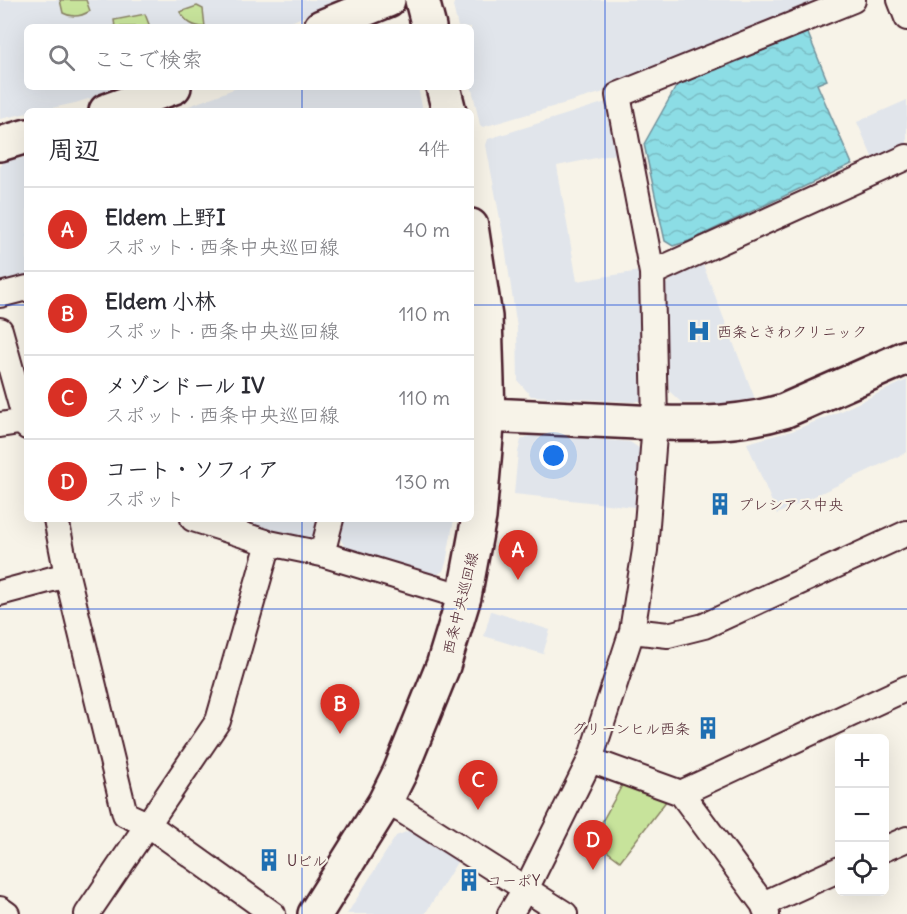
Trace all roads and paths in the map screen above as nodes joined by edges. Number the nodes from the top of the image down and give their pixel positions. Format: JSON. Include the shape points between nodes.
{"nodes":[{"id":1,"x":388,"y":0,"type":"edge"},
{"id":2,"x":422,"y":0,"type":"edge"},
{"id":3,"x":853,"y":0,"type":"edge"},
{"id":4,"x":900,"y":0,"type":"edge"},
{"id":5,"x":907,"y":18,"type":"edge"},
{"id":6,"x":328,"y":24,"type":"edge"},
{"id":7,"x":428,"y":24,"type":"edge"},
{"id":8,"x":166,"y":90,"type":"edge"},
{"id":9,"x":444,"y":90,"type":"edge"},
{"id":10,"x":114,"y":108,"type":"edge"},
{"id":11,"x":448,"y":108,"type":"edge"},
{"id":12,"x":24,"y":137,"type":"edge"},
{"id":13,"x":0,"y":144,"type":"edge"},
{"id":14,"x":907,"y":157,"type":"edge"},
{"id":15,"x":474,"y":246,"type":"edge"},
{"id":16,"x":652,"y":273,"type":"junction"},
{"id":17,"x":24,"y":289,"type":"edge"},
{"id":18,"x":0,"y":295,"type":"edge"},
{"id":19,"x":0,"y":330,"type":"edge"},
{"id":20,"x":907,"y":357,"type":"edge"},
{"id":21,"x":488,"y":415,"type":"junction"},
{"id":22,"x":24,"y":417,"type":"edge"},
{"id":23,"x":655,"y":423,"type":"junction"},
{"id":24,"x":24,"y":424,"type":"edge"},
{"id":25,"x":0,"y":425,"type":"edge"},
{"id":26,"x":57,"y":522,"type":"edge"},
{"id":27,"x":202,"y":522,"type":"edge"},
{"id":28,"x":330,"y":522,"type":"edge"},
{"id":29,"x":907,"y":533,"type":"edge"},
{"id":30,"x":269,"y":543,"type":"junction"},
{"id":31,"x":322,"y":554,"type":"junction"},
{"id":32,"x":67,"y":575,"type":"junction"},
{"id":33,"x":0,"y":593,"type":"edge"},
{"id":34,"x":464,"y":597,"type":"junction"},
{"id":35,"x":632,"y":631,"type":"junction"},
{"id":36,"x":907,"y":688,"type":"edge"},
{"id":37,"x":590,"y":760,"type":"junction"},
{"id":38,"x":681,"y":793,"type":"junction"},
{"id":39,"x":385,"y":802,"type":"junction"},
{"id":40,"x":149,"y":825,"type":"junction"},
{"id":41,"x":907,"y":839,"type":"edge"},
{"id":42,"x":889,"y":847,"type":"edge"},
{"id":43,"x":835,"y":872,"type":"edge"},
{"id":44,"x":526,"y":888,"type":"junction"},
{"id":45,"x":0,"y":909,"type":"edge"},
{"id":46,"x":765,"y":909,"type":"edge"},
{"id":47,"x":7,"y":914,"type":"edge"},
{"id":48,"x":87,"y":914,"type":"edge"},
{"id":49,"x":273,"y":914,"type":"edge"},
{"id":50,"x":315,"y":914,"type":"edge"},
{"id":51,"x":510,"y":914,"type":"edge"},
{"id":52,"x":565,"y":914,"type":"edge"}],
"edges":[{"from":1,"to":6,"type":"street"},
{"from":2,"to":7,"type":"street"},
{"from":3,"to":16,"type":"street","via":[[618,95]]},
{"from":4,"to":5,"type":"street"},
{"from":8,"to":10,"type":"street"},
{"from":9,"to":11,"type":"street"},
{"from":12,"to":13,"type":"street"},
{"from":14,"to":16,"type":"street"},
{"from":15,"to":21,"type":"street","name":"西条中央巡回線","via":[[485,317]]},
{"from":16,"to":23,"type":"street"},
{"from":17,"to":18,"type":"street"},
{"from":19,"to":22,"type":"street"},
{"from":20,"to":23,"type":"street","via":[[763,418]]},
{"from":21,"to":23,"type":"street"},
{"from":21,"to":34,"type":"street","name":"西条中央巡回線","via":[[479,517]]},
{"from":23,"to":35,"type":"street","via":[[645,550]]},
{"from":24,"to":25,"type":"street"},
{"from":26,"to":32,"type":"street"},
{"from":27,"to":30,"type":"street"},
{"from":28,"to":31,"type":"street"},
{"from":29,"to":35,"type":"street","via":[[704,626],[668,635]]},
{"from":30,"to":31,"type":"street"},
{"from":30,"to":40,"type":"street","via":[[218,721]]},
{"from":31,"to":34,"type":"street"},
{"from":32,"to":33,"type":"street"},
{"from":32,"to":40,"type":"street","via":[[125,814]]},
{"from":34,"to":39,"type":"street","name":"西条中央巡回線","via":[[443,666]]},
{"from":35,"to":37,"type":"street"},
{"from":36,"to":38,"type":"street"},
{"from":37,"to":38,"type":"street"},
{"from":37,"to":44,"type":"street"},
{"from":38,"to":46,"type":"street"},
{"from":39,"to":44,"type":"street"},
{"from":39,"to":50,"type":"street","name":"西条中央巡回線"},
{"from":40,"to":48,"type":"street"},
{"from":40,"to":49,"type":"street"},
{"from":41,"to":42,"type":"street"},
{"from":43,"to":46,"type":"street"},
{"from":44,"to":51,"type":"street"},
{"from":44,"to":52,"type":"street"},
{"from":45,"to":47,"type":"street"}]}
